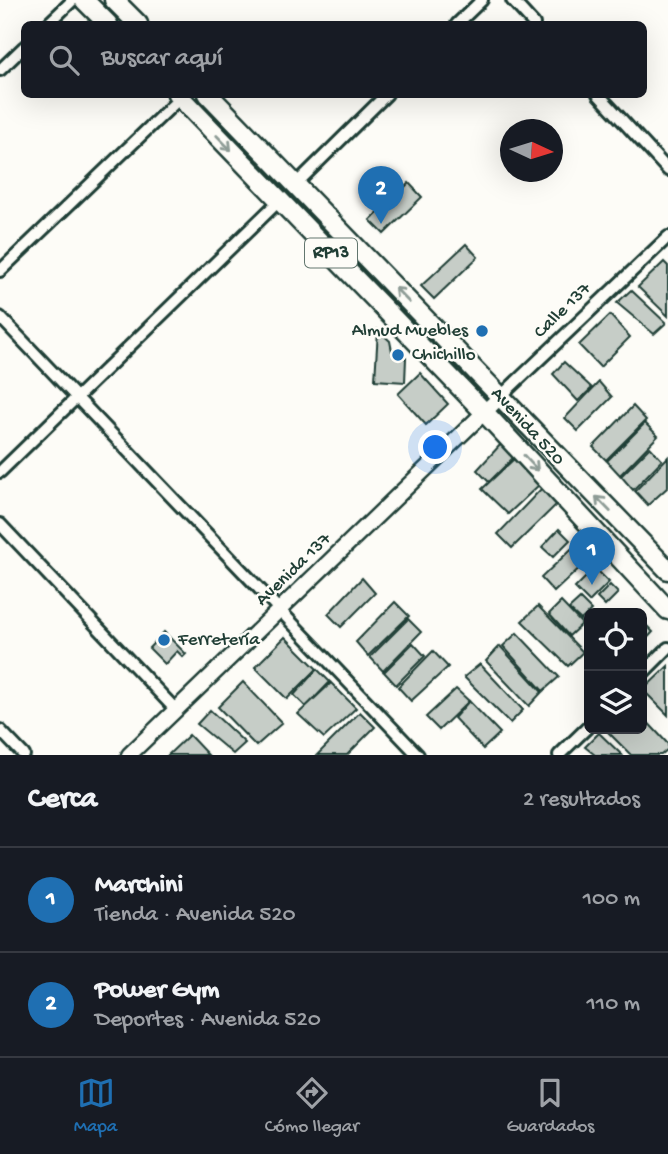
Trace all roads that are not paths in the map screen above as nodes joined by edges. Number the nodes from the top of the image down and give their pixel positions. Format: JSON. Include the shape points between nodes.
{"nodes":[{"id":1,"x":73,"y":0,"type":"edge"},
{"id":2,"x":84,"y":0,"type":"edge"},
{"id":3,"x":114,"y":0,"type":"edge"},
{"id":4,"x":482,"y":0,"type":"edge"},
{"id":5,"x":512,"y":0,"type":"edge"},
{"id":6,"x":51,"y":21,"type":"edge"},
{"id":7,"x":105,"y":21,"type":"edge"},
{"id":8,"x":135,"y":21,"type":"edge"},
{"id":9,"x":460,"y":21,"type":"edge"},
{"id":10,"x":531,"y":21,"type":"edge"},
{"id":11,"x":21,"y":50,"type":"edge"},
{"id":12,"x":0,"y":70,"type":"edge"},
{"id":13,"x":176,"y":98,"type":"edge"},
{"id":14,"x":180,"y":98,"type":"edge"},
{"id":15,"x":212,"y":98,"type":"edge"},
{"id":16,"x":383,"y":98,"type":"edge"},
{"id":17,"x":602,"y":98,"type":"edge"},
{"id":18,"x":668,"y":170,"type":"edge"},
{"id":19,"x":296,"y":184,"type":"junction"},
{"id":20,"x":280,"y":200,"type":"junction"},
{"id":21,"x":668,"y":237,"type":"edge"},
{"id":22,"x":0,"y":271,"type":"edge"},
{"id":23,"x":0,"y":317,"type":"edge"},
{"id":24,"x":76,"y":397,"type":"junction"},
{"id":25,"x":500,"y":397,"type":"junction"},
{"id":26,"x":485,"y":413,"type":"junction"},
{"id":27,"x":0,"y":472,"type":"edge"},
{"id":28,"x":0,"y":524,"type":"edge"},
{"id":29,"x":668,"y":570,"type":"edge"},
{"id":30,"x":668,"y":610,"type":"edge"},
{"id":31,"x":279,"y":612,"type":"junction"},
{"id":32,"x":668,"y":648,"type":"edge"},
{"id":33,"x":645,"y":671,"type":"edge"},
{"id":34,"x":175,"y":709,"type":"junction"},
{"id":35,"x":0,"y":730,"type":"edge"},
{"id":36,"x":584,"y":731,"type":"edge"},
{"id":37,"x":24,"y":755,"type":"edge"},
{"id":38,"x":129,"y":755,"type":"edge"},
{"id":39,"x":418,"y":755,"type":"edge"},
{"id":40,"x":559,"y":755,"type":"edge"}],
"edges":[{"from":1,"to":6,"type":"street"},
{"from":2,"to":7,"type":"main road"},
{"from":3,"to":8,"type":"main road"},
{"from":4,"to":9,"type":"street"},
{"from":5,"to":10,"type":"street"},
{"from":11,"to":12,"type":"street"},
{"from":13,"to":22,"type":"street"},
{"from":14,"to":20,"type":"main road","name":"Avenida 520","number":"RP13","one_way":true},
{"from":15,"to":19,"type":"main road","name":"Avenida 520","number":"RP13"},
{"from":16,"to":19,"type":"street"},
{"from":17,"to":18,"type":"street"},
{"from":25,"to":19,"type":"main road","name":"Avenida 520","number":"RP13","one_way":true},
{"from":20,"to":24,"type":"street"},
{"from":20,"to":26,"type":"main road","name":"Avenida 520","number":"RP13"},
{"from":21,"to":25,"type":"street","name":"Calle 137"},
{"from":23,"to":24,"type":"street"},
{"from":24,"to":27,"type":"street"},
{"from":24,"to":31,"type":"street"},
{"from":25,"to":26,"type":"street","name":"Calle 137"},
{"from":29,"to":25,"type":"main road","name":"Avenida 520","number":"RP13","one_way":true},
{"from":26,"to":30,"type":"main road","name":"Avenida 520","number":"RP13","one_way":true},
{"from":26,"to":31,"type":"street","name":"Avenida 137"},
{"from":28,"to":34,"type":"street"},
{"from":31,"to":34,"type":"street","name":"Avenida 137"},
{"from":31,"to":39,"type":"street"},
{"from":32,"to":33,"type":"street"},
{"from":34,"to":38,"type":"street","name":"Avenida 137"},
{"from":35,"to":37,"type":"street"},
{"from":36,"to":40,"type":"street"}]}
